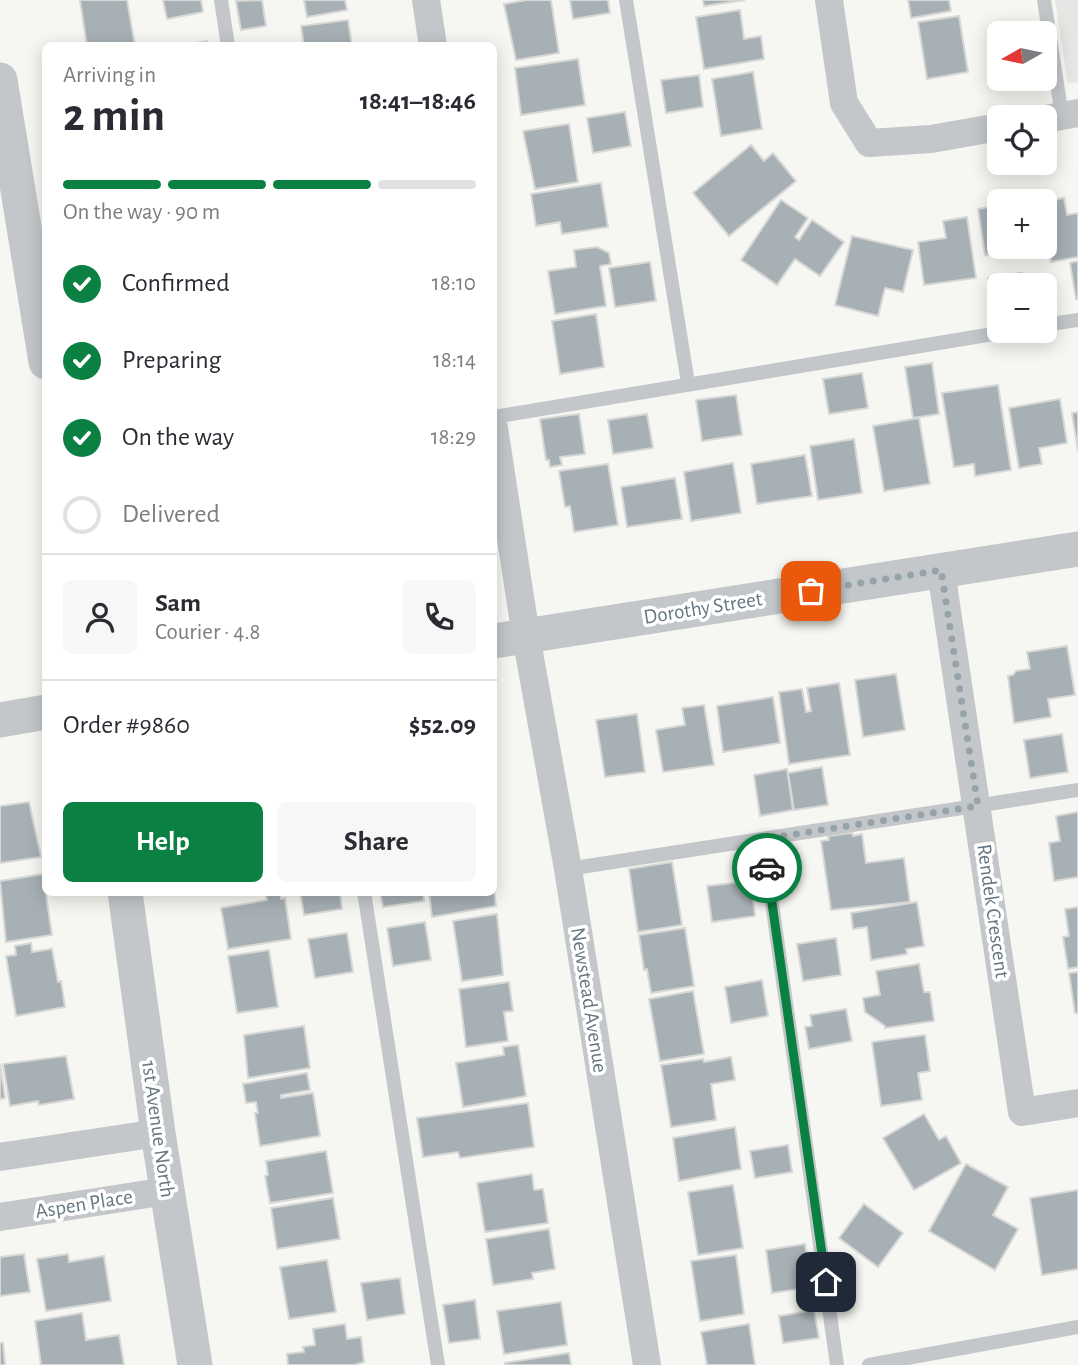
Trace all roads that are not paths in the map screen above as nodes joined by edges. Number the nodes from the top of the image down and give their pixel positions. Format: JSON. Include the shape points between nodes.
{"nodes":[{"id":1,"x":221,"y":0,"type":"edge"},
{"id":2,"x":426,"y":0,"type":"edge"},
{"id":3,"x":626,"y":0,"type":"edge"},
{"id":4,"x":829,"y":0,"type":"edge"},
{"id":5,"x":1044,"y":0,"type":"edge"},
{"id":6,"x":227,"y":42,"type":"edge"},
{"id":7,"x":432,"y":42,"type":"edge"},
{"id":8,"x":0,"y":80,"type":"edge"},
{"id":9,"x":1062,"y":116,"type":"edge"},
{"id":10,"x":987,"y":129,"type":"edge"},
{"id":11,"x":1078,"y":320,"type":"edge"},
{"id":12,"x":1057,"y":323,"type":"edge"},
{"id":13,"x":987,"y":335,"type":"edge"},
{"id":14,"x":42,"y":337,"type":"edge"},
{"id":15,"x":688,"y":383,"type":"junction"},
{"id":16,"x":497,"y":416,"type":"edge"},
{"id":17,"x":497,"y":468,"type":"edge"},
{"id":18,"x":1078,"y":549,"type":"edge"},
{"id":19,"x":941,"y":570,"type":"junction"},
{"id":20,"x":510,"y":639,"type":"edge"},
{"id":21,"x":42,"y":713,"type":"edge"},
{"id":22,"x":0,"y":720,"type":"edge"},
{"id":23,"x":1078,"y":790,"type":"edge"},
{"id":24,"x":978,"y":806,"type":"junction"},
{"id":25,"x":763,"y":839,"type":"junction"},
{"id":26,"x":568,"y":869,"type":"junction"},
{"id":27,"x":126,"y":896,"type":"edge"},
{"id":28,"x":365,"y":896,"type":"edge"},
{"id":29,"x":1078,"y":1103,"type":"edge"},
{"id":30,"x":158,"y":1133,"type":"junction"},
{"id":31,"x":0,"y":1157,"type":"edge"},
{"id":32,"x":167,"y":1191,"type":"junction"},
{"id":33,"x":0,"y":1217,"type":"edge"},
{"id":34,"x":1078,"y":1327,"type":"edge"},
{"id":35,"x":195,"y":1365,"type":"edge"},
{"id":36,"x":438,"y":1365,"type":"edge"},
{"id":37,"x":647,"y":1365,"type":"edge"},
{"id":38,"x":838,"y":1365,"type":"edge"},
{"id":39,"x":869,"y":1365,"type":"edge"}],
"edges":[{"from":1,"to":6,"type":"lane"},
{"from":2,"to":7,"type":"street"},
{"from":3,"to":15,"type":"lane"},
{"from":4,"to":10,"type":"street","via":[[844,103],[869,143]]},
{"from":5,"to":9,"type":"lane"},
{"from":8,"to":14,"type":"street"},
{"from":11,"to":12,"type":"lane"},
{"from":13,"to":15,"type":"lane"},
{"from":15,"to":16,"type":"lane"},
{"from":17,"to":20,"type":"street","name":"Newstead Avenue"},
{"from":18,"to":19,"type":"street","name":"Dorothy Street"},
{"from":19,"to":20,"type":"street","name":"Dorothy Street"},
{"from":19,"to":24,"type":"street","name":"Rendek Crescent"},
{"from":20,"to":26,"type":"street","name":"Newstead Avenue"},
{"from":21,"to":22,"type":"street"},
{"from":23,"to":24,"type":"lane"},
{"from":24,"to":25,"type":"lane"},
{"from":24,"to":29,"type":"street","name":"Rendek Crescent","via":[[1022,1112]]},
{"from":25,"to":26,"type":"lane"},
{"from":25,"to":38,"type":"lane"},
{"from":26,"to":37,"type":"street","name":"Newstead Avenue"},
{"from":27,"to":30,"type":"street","name":"1st Avenue North"},
{"from":28,"to":36,"type":"lane"},
{"from":30,"to":31,"type":"street"},
{"from":30,"to":32,"type":"street","name":"1st Avenue North"},
{"from":32,"to":33,"type":"street","name":"Aspen Place"},
{"from":32,"to":35,"type":"street","name":"1st Avenue North"},
{"from":34,"to":39,"type":"lane"}]}
